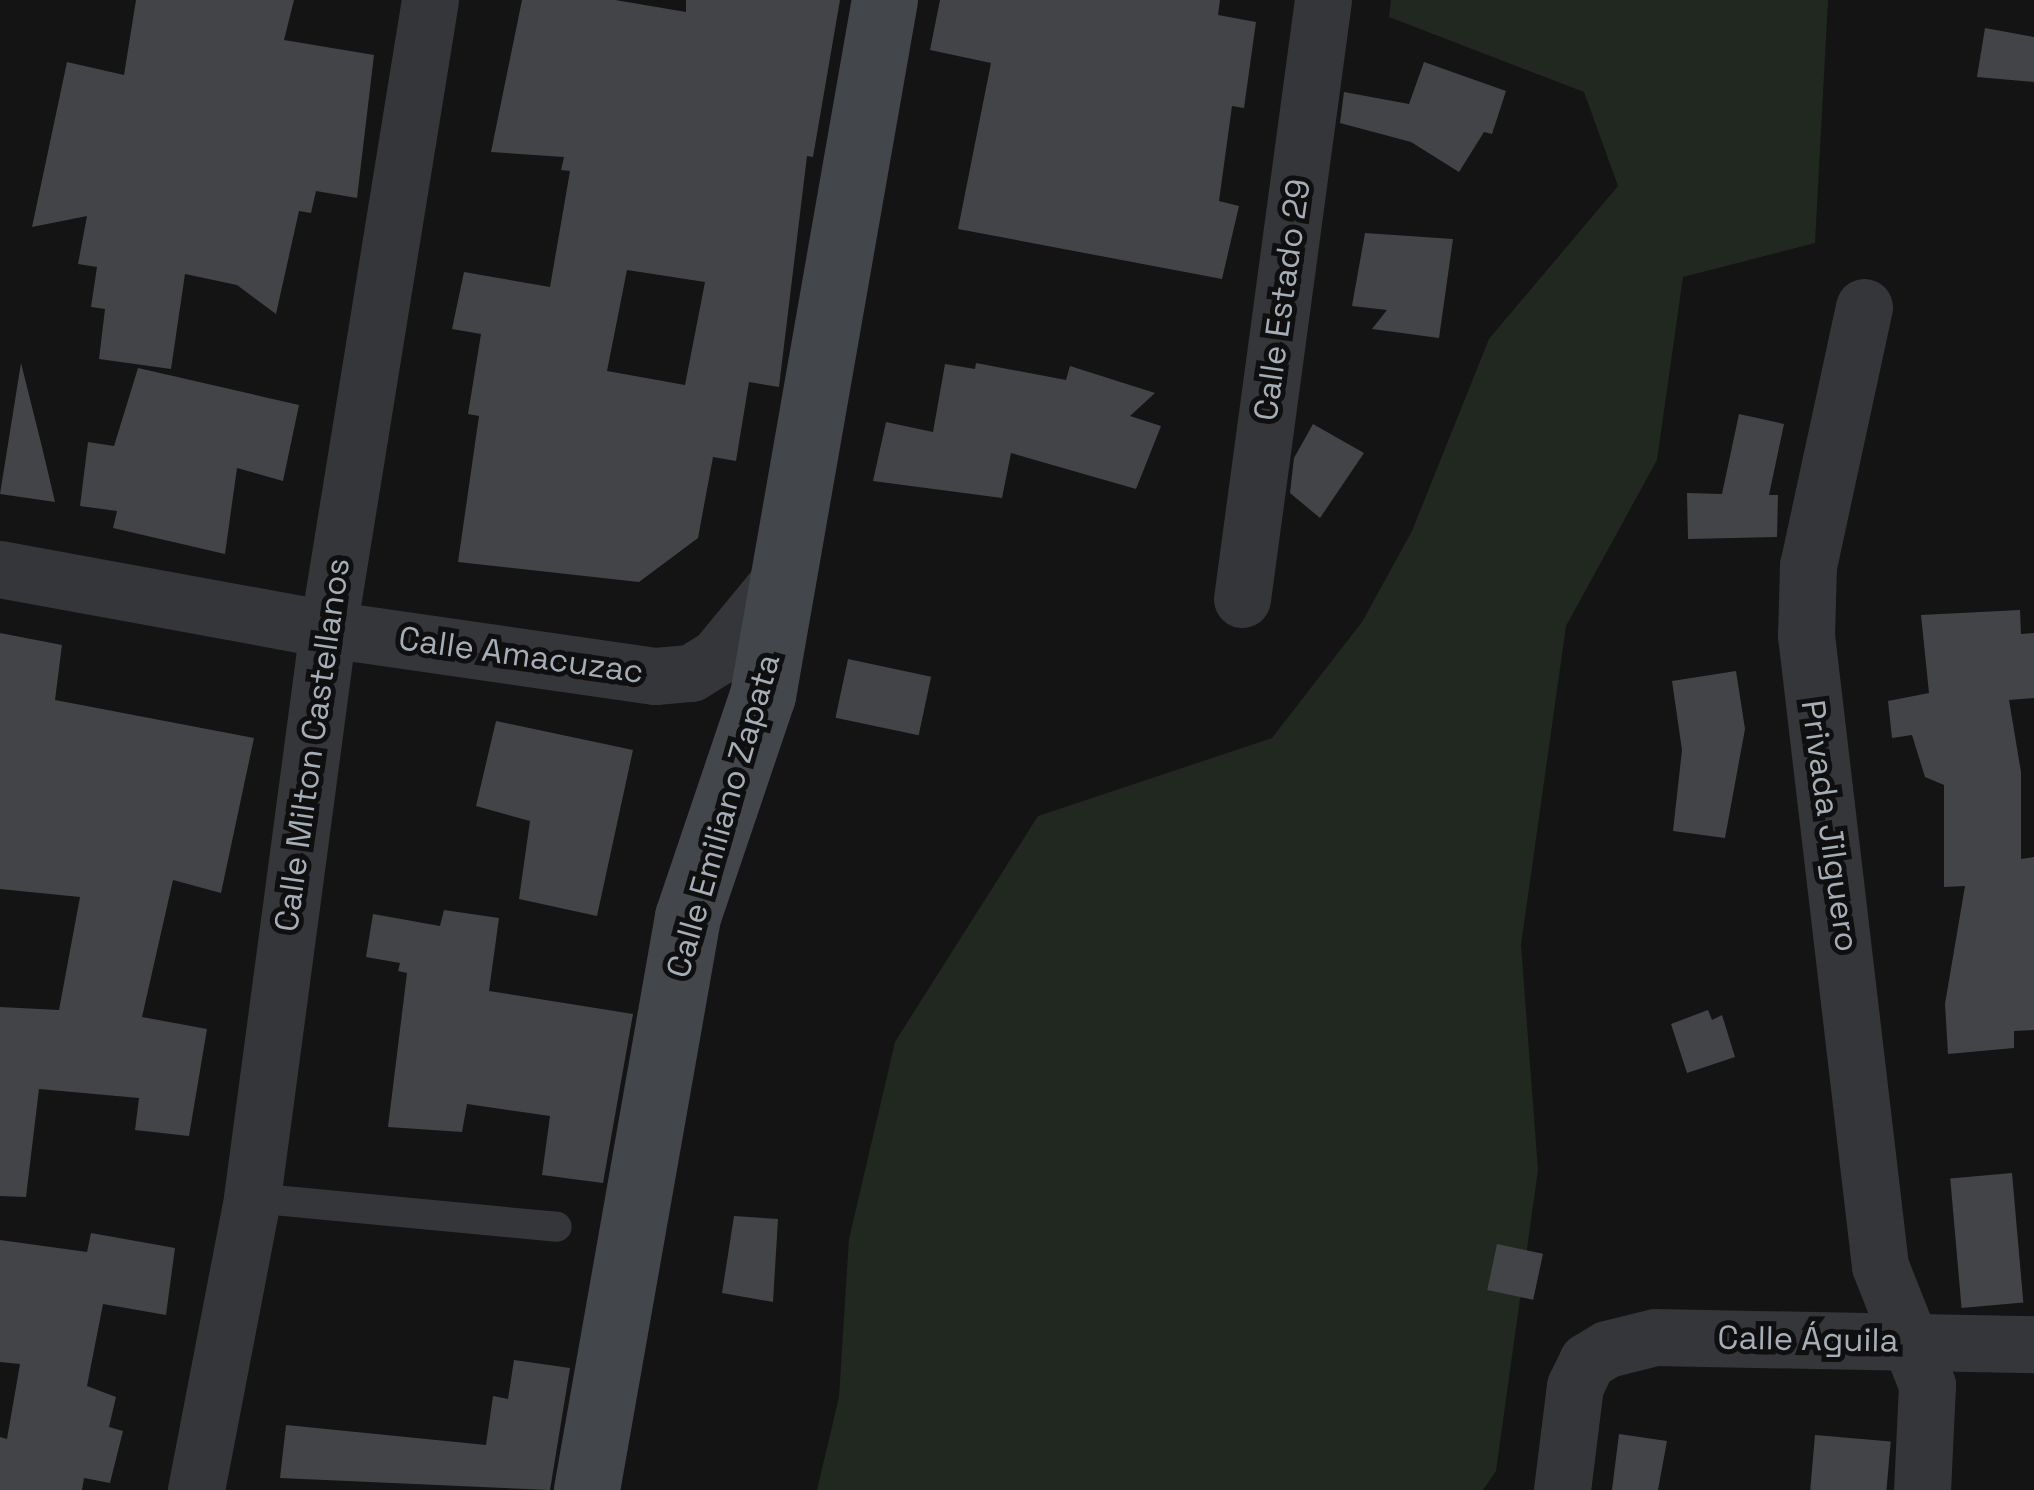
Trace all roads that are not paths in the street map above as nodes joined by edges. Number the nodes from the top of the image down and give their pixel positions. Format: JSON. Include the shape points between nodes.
{"nodes":[{"id":1,"x":430,"y":0,"type":"edge"},
{"id":2,"x":885,"y":0,"type":"edge"},
{"id":3,"x":1323,"y":0,"type":"edge"},
{"id":4,"x":1864,"y":307,"type":"dead end"},
{"id":5,"x":0,"y":569,"type":"edge"},
{"id":6,"x":788,"y":572,"type":"junction"},
{"id":7,"x":1242,"y":599,"type":"dead end"},
{"id":8,"x":328,"y":629,"type":"junction"},
{"id":9,"x":252,"y":1198,"type":"junction"},
{"id":10,"x":556,"y":1227,"type":"dead end"},
{"id":11,"x":1911,"y":1342,"type":"junction"},
{"id":12,"x":2034,"y":1344,"type":"edge"},
{"id":13,"x":196,"y":1490,"type":"edge"},
{"id":14,"x":587,"y":1490,"type":"edge"},
{"id":15,"x":1562,"y":1490,"type":"edge"},
{"id":16,"x":1922,"y":1490,"type":"edge"}],
"edges":[{"from":1,"to":8,"type":"street","name":"Calle Milton Castellanos"},
{"from":2,"to":6,"type":"street","name":"Calle Emiliano Zapata"},
{"from":3,"to":7,"type":"street","name":"Calle Estado 29"},
{"from":4,"to":11,"type":"street","name":"Privada Jilguero","via":[[1808,565],[1806,635],[1880,1266]]},
{"from":5,"to":8,"type":"street","name":"Calle Amacuzac"},
{"from":6,"to":8,"type":"street","name":"Calle Amacuzac","via":[[717,657],[691,673],[656,676]]},
{"from":6,"to":14,"type":"street","name":"Calle Emiliano Zapata","via":[[763,697],[688,917]]},
{"from":8,"to":9,"type":"street","name":"Calle Milton Castellanos"},
{"from":9,"to":10,"type":"lane"},
{"from":9,"to":13,"type":"street","name":"Calle Milton Castellanos"},
{"from":11,"to":12,"type":"street","name":"Calle Águila"},
{"from":11,"to":15,"type":"street","name":"Calle Águila","via":[[1655,1336],[1587,1360],[1575,1386]]},
{"from":11,"to":16,"type":"street","name":"Privada Jilguero","via":[[1927,1385]]}]}
